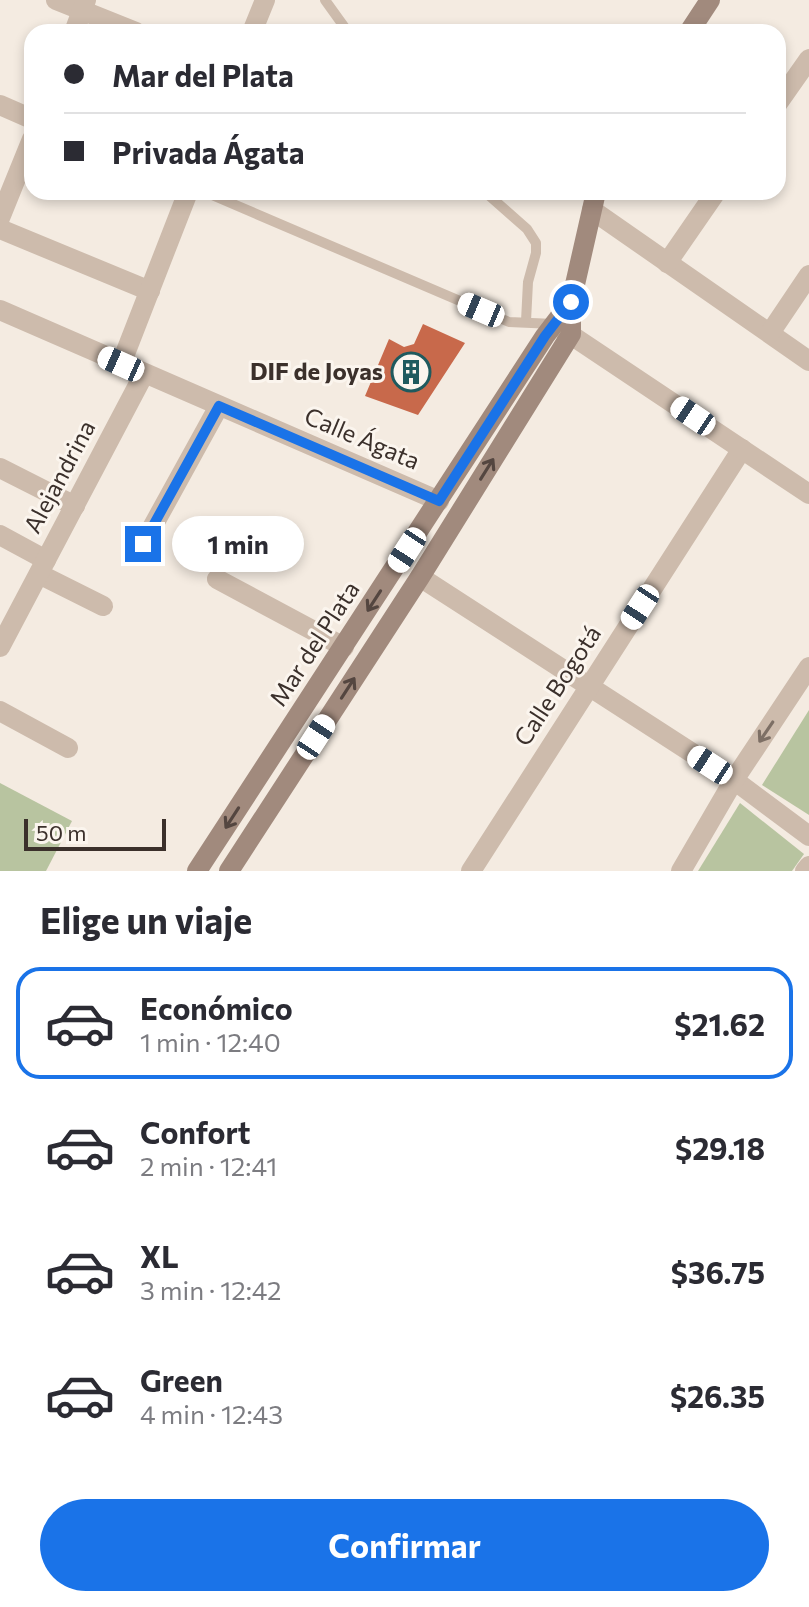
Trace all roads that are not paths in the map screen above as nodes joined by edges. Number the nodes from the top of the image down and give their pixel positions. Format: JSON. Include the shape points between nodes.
{"nodes":[{"id":1,"x":56,"y":0,"type":"edge"},
{"id":2,"x":265,"y":0,"type":"edge"},
{"id":3,"x":325,"y":0,"type":"edge"},
{"id":4,"x":710,"y":0,"type":"edge"},
{"id":5,"x":84,"y":5,"type":"edge"},
{"id":6,"x":77,"y":24,"type":"edge"},
{"id":7,"x":121,"y":24,"type":"edge"},
{"id":8,"x":255,"y":24,"type":"edge"},
{"id":9,"x":342,"y":24,"type":"edge"},
{"id":10,"x":694,"y":24,"type":"edge"},
{"id":11,"x":809,"y":59,"type":"edge"},
{"id":12,"x":786,"y":92,"type":"edge"},
{"id":13,"x":0,"y":105,"type":"edge"},
{"id":14,"x":24,"y":116,"type":"edge"},
{"id":15,"x":24,"y":159,"type":"edge"},
{"id":16,"x":185,"y":200,"type":"edge"},
{"id":17,"x":224,"y":200,"type":"edge"},
{"id":18,"x":494,"y":200,"type":"edge"},
{"id":19,"x":710,"y":200,"type":"edge"},
{"id":20,"x":594,"y":201,"type":"edge"},
{"id":21,"x":0,"y":218,"type":"edge"},
{"id":22,"x":0,"y":229,"type":"edge"},
{"id":23,"x":667,"y":263,"type":"junction"},
{"id":24,"x":809,"y":275,"type":"edge"},
{"id":25,"x":150,"y":291,"type":"junction"},
{"id":26,"x":0,"y":310,"type":"edge"},
{"id":27,"x":526,"y":321,"type":"junction"},
{"id":28,"x":562,"y":329,"type":"junction"},
{"id":29,"x":770,"y":333,"type":"junction"},
{"id":30,"x":809,"y":361,"type":"edge"},
{"id":31,"x":121,"y":364,"type":"junction"},
{"id":32,"x":144,"y":374,"type":"junction"},
{"id":33,"x":219,"y":406,"type":"junction"},
{"id":34,"x":742,"y":449,"type":"junction"},
{"id":35,"x":0,"y":468,"type":"edge"},
{"id":36,"x":809,"y":494,"type":"edge"},
{"id":37,"x":439,"y":501,"type":"junction"},
{"id":38,"x":75,"y":506,"type":"junction"},
{"id":39,"x":0,"y":535,"type":"edge"},
{"id":40,"x":143,"y":544,"type":"dead end"},
{"id":41,"x":42,"y":567,"type":"junction"},
{"id":42,"x":420,"y":577,"type":"junction"},
{"id":43,"x":217,"y":579,"type":"dead end"},
{"id":44,"x":103,"y":606,"type":"dead end"},
{"id":45,"x":2,"y":639,"type":"edge"},
{"id":46,"x":344,"y":647,"type":"junction"},
{"id":47,"x":809,"y":667,"type":"edge"},
{"id":48,"x":590,"y":686,"type":"junction"},
{"id":49,"x":0,"y":711,"type":"edge"},
{"id":50,"x":68,"y":748,"type":"dead end"},
{"id":51,"x":734,"y":780,"type":"junction"},
{"id":52,"x":809,"y":836,"type":"edge"},
{"id":53,"x":809,"y":866,"type":"edge"},
{"id":54,"x":197,"y":871,"type":"edge"},
{"id":55,"x":229,"y":871,"type":"edge"},
{"id":56,"x":471,"y":871,"type":"edge"},
{"id":57,"x":681,"y":871,"type":"edge"},
{"id":58,"x":805,"y":871,"type":"edge"}],
"edges":[{"from":1,"to":5,"type":"street"},
{"from":2,"to":8,"type":"street"},
{"from":3,"to":9,"type":"lane"},
{"from":4,"to":10,"type":"main road"},
{"from":5,"to":6,"type":"street"},
{"from":5,"to":7,"type":"street"},
{"from":11,"to":12,"type":"street"},
{"from":13,"to":14,"type":"street"},
{"from":15,"to":21,"type":"street"},
{"from":16,"to":25,"type":"street"},
{"from":17,"to":27,"type":"lane","via":[[509,322]]},
{"from":18,"to":27,"type":"lane","via":[[536,243]]},
{"from":19,"to":23,"type":"street"},
{"from":20,"to":23,"type":"street"},
{"from":20,"to":28,"type":"main road"},
{"from":22,"to":25,"type":"street"},
{"from":23,"to":29,"type":"street"},
{"from":24,"to":29,"type":"street"},
{"from":25,"to":31,"type":"street"},
{"from":26,"to":31,"type":"street","name":"Calle Ágata"},
{"from":27,"to":28,"type":"lane"},
{"from":28,"to":34,"type":"street"},
{"from":28,"to":37,"type":"main road","name":"Mar del Plata"},
{"from":42,"to":28,"type":"main road","one_way":true},
{"from":29,"to":30,"type":"street"},
{"from":31,"to":32,"type":"street","name":"Calle Ágata"},
{"from":32,"to":33,"type":"street","name":"Calle Ágata"},
{"from":32,"to":38,"type":"street","name":"Alejandrina"},
{"from":33,"to":37,"type":"street","name":"Calle Ágata"},
{"from":33,"to":40,"type":"street"},
{"from":34,"to":36,"type":"street"},
{"from":34,"to":48,"type":"street","name":"Calle Bogotá"},
{"from":35,"to":38,"type":"street"},
{"from":37,"to":46,"type":"main road","name":"Mar del Plata","one_way":true},
{"from":38,"to":41,"type":"street","name":"Alejandrina"},
{"from":39,"to":41,"type":"street"},
{"from":41,"to":44,"type":"street"},
{"from":41,"to":45,"type":"street","name":"Alejandrina"},
{"from":42,"to":48,"type":"street"},
{"from":55,"to":42,"type":"main road","one_way":true},
{"from":43,"to":46,"type":"street"},
{"from":46,"to":54,"type":"main road","name":"Mar del Plata","one_way":true},
{"from":47,"to":51,"type":"street","one_way":true},
{"from":48,"to":51,"type":"street"},
{"from":48,"to":56,"type":"street","name":"Calle Bogotá"},
{"from":49,"to":50,"type":"street"},
{"from":51,"to":52,"type":"street"},
{"from":51,"to":57,"type":"street"},
{"from":53,"to":58,"type":"street"}]}
